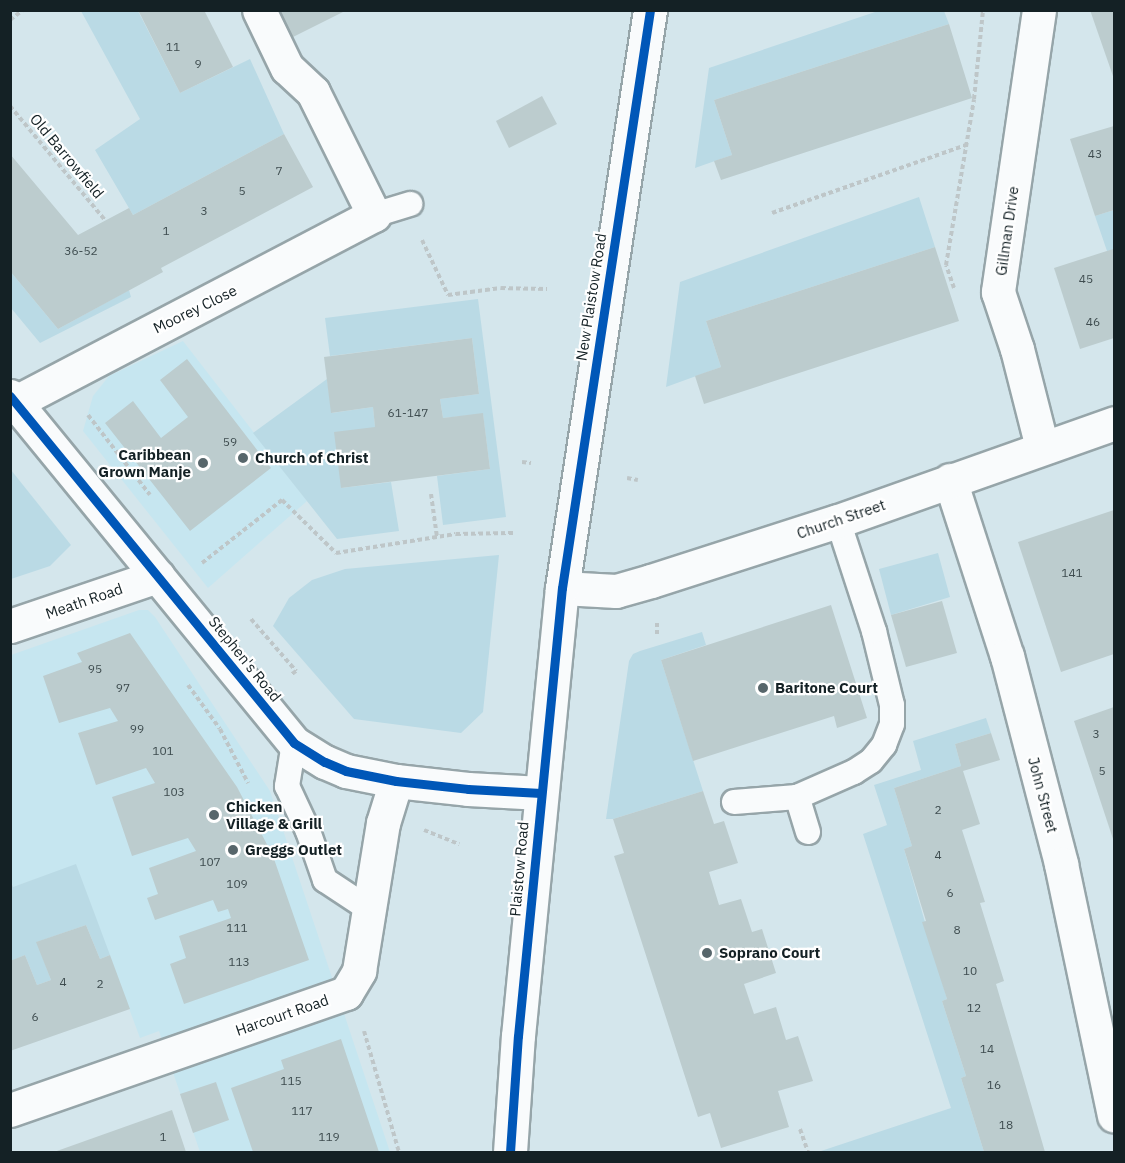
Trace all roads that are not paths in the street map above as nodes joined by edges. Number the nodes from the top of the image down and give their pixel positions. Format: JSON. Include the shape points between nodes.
{"nodes":[{"id":1,"x":259,"y":10,"type":"edge"},
{"id":2,"x":650,"y":10,"type":"edge"},
{"id":3,"x":1039,"y":10,"type":"edge"},
{"id":4,"x":408,"y":205,"type":"road end"},
{"id":5,"x":374,"y":215,"type":"junction"},
{"id":6,"x":13,"y":399,"type":"edge"},
{"id":7,"x":1114,"y":423,"type":"edge"},
{"id":8,"x":1042,"y":447,"type":"junction"},
{"id":9,"x":950,"y":480,"type":"junction"},
{"id":10,"x":838,"y":521,"type":"junction"},
{"id":11,"x":158,"y":576,"type":"junction"},
{"id":12,"x":562,"y":588,"type":"junction"},
{"id":13,"x":10,"y":626,"type":"edge"},
{"id":14,"x":294,"y":743,"type":"junction"},
{"id":15,"x":396,"y":781,"type":"junction"},
{"id":16,"x":541,"y":793,"type":"junction"},
{"id":17,"x":797,"y":797,"type":"junction"},
{"id":18,"x":734,"y":802,"type":"dead end"},
{"id":19,"x":808,"y":832,"type":"dead end"},
{"id":20,"x":369,"y":909,"type":"junction"},
{"id":21,"x":10,"y":1110,"type":"edge"},
{"id":22,"x":1114,"y":1115,"type":"edge"},
{"id":23,"x":510,"y":1152,"type":"edge"}],
"edges":[{"from":1,"to":5,"type":"street","via":[[287,68],[313,92]]},
{"from":2,"to":12,"type":"street","name":"New Plaistow Road"},
{"from":3,"to":8,"type":"street","name":"Gillman Drive","via":[[999,292]]},
{"from":4,"to":5,"type":"lane","name":"Moorey Close"},
{"from":5,"to":6,"type":"street","name":"Moorey Close"},
{"from":6,"to":11,"type":"street","name":"Stephen's Road"},
{"from":7,"to":8,"type":"street","name":"Church Street"},
{"from":8,"to":9,"type":"street","name":"Church Street"},
{"from":9,"to":10,"type":"street","name":"Church Street"},
{"from":9,"to":22,"type":"street","name":"John Street","via":[[1007,656],[1061,864]]},
{"from":10,"to":12,"type":"street","name":"Church Street","via":[[616,591]]},
{"from":10,"to":17,"type":"lane","via":[[874,631],[892,705],[892,724],[884,745],[871,761]]},
{"from":11,"to":13,"type":"street","name":"Meath Road"},
{"from":11,"to":14,"type":"street","name":"Stephen's Road"},
{"from":12,"to":16,"type":"street","name":"Plaistow Road"},
{"from":14,"to":15,"type":"street","name":"Stephen's Road","via":[[346,771]]},
{"from":14,"to":20,"type":"lane","via":[[287,786],[308,831],[324,880]]},
{"from":15,"to":16,"type":"street","name":"Stephen's Road"},
{"from":15,"to":20,"type":"street","name":"Harcourt Road","via":[[383,823]]},
{"from":16,"to":23,"type":"street","name":"Plaistow Road"},
{"from":17,"to":18,"type":"lane"},
{"from":17,"to":19,"type":"lane"},
{"from":20,"to":21,"type":"street","name":"Harcourt Road","via":[[359,970],[346,993]]}]}
